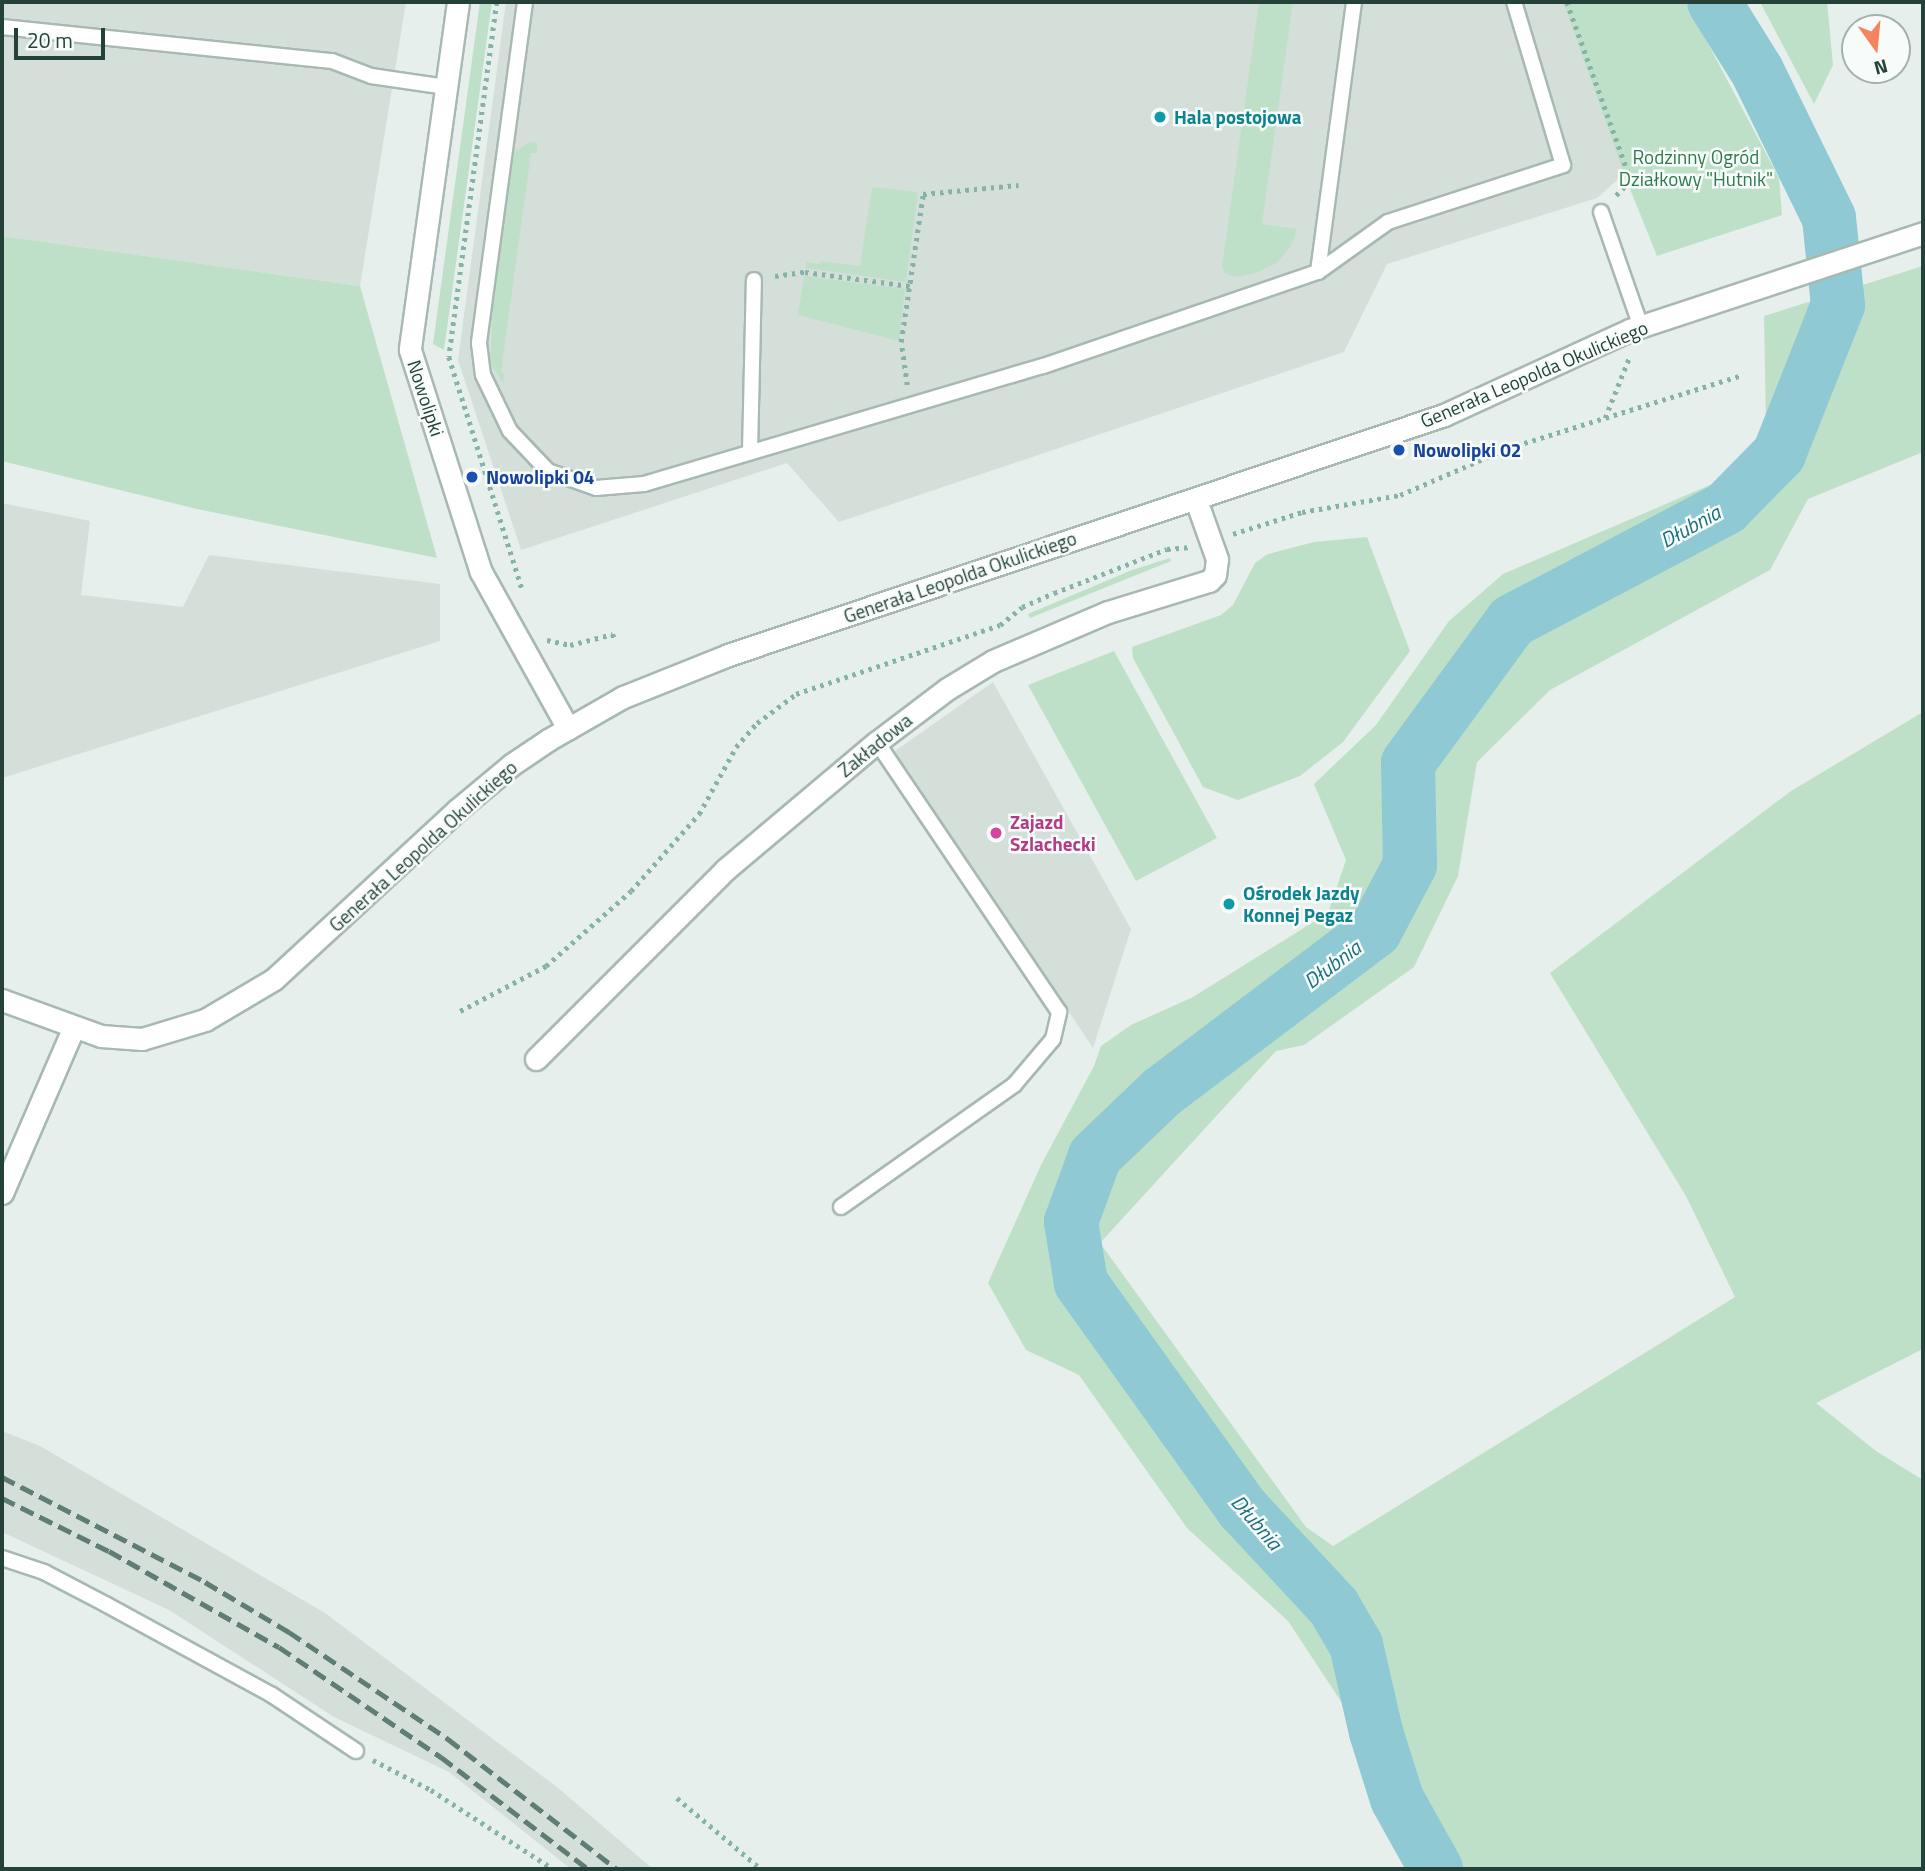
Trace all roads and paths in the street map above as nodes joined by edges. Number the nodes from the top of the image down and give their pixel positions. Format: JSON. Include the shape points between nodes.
{"nodes":[{"id":1,"x":457,"y":2,"type":"edge"},
{"id":2,"x":526,"y":2,"type":"edge"},
{"id":3,"x":1354,"y":2,"type":"edge"},
{"id":4,"x":1514,"y":2,"type":"edge"},
{"id":5,"x":1567,"y":2,"type":"edge"},
{"id":6,"x":2,"y":27,"type":"edge"},
{"id":7,"x":446,"y":88,"type":"junction"},
{"id":8,"x":1627,"y":185,"type":"dead end"},
{"id":9,"x":1019,"y":186,"type":"dead end"},
{"id":10,"x":1601,"y":212,"type":"dead end"},
{"id":11,"x":1923,"y":233,"type":"edge"},
{"id":12,"x":1318,"y":272,"type":"junction"},
{"id":13,"x":754,"y":279,"type":"joint"},
{"id":14,"x":910,"y":286,"type":"junction"},
{"id":15,"x":1642,"y":327,"type":"junction"},
{"id":16,"x":1742,"y":375,"type":"dead end"},
{"id":17,"x":909,"y":405,"type":"junction"},
{"id":18,"x":1604,"y":419,"type":"junction"},
{"id":19,"x":750,"y":453,"type":"junction"},
{"id":20,"x":1196,"y":500,"type":"junction"},
{"id":21,"x":1228,"y":536,"type":"dead end"},
{"id":22,"x":1198,"y":546,"type":"dead end"},
{"id":23,"x":536,"y":634,"type":"dead end"},
{"id":24,"x":615,"y":642,"type":"dead end"},
{"id":25,"x":568,"y":728,"type":"junction"},
{"id":26,"x":877,"y":742,"type":"junction"},
{"id":27,"x":2,"y":1000,"type":"edge"},
{"id":28,"x":460,"y":1011,"type":"dead end"},
{"id":29,"x":74,"y":1027,"type":"junction"},
{"id":30,"x":536,"y":1059,"type":"dead end"},
{"id":31,"x":2,"y":1193,"type":"edge"},
{"id":32,"x":841,"y":1208,"type":"dead end"},
{"id":33,"x":2,"y":1558,"type":"edge"},
{"id":34,"x":356,"y":1751,"type":"joint"},
{"id":35,"x":677,"y":1798,"type":"dead end"},
{"id":36,"x":552,"y":1869,"type":"edge"},
{"id":37,"x":761,"y":1869,"type":"edge"}],
"edges":[{"from":1,"to":7,"type":"main road","name":"Nowolipki"},
{"from":2,"to":19,"type":"lane","via":[[479,343],[483,375],[494,402],[510,431],[548,471],[596,488],[644,484]]},
{"from":3,"to":12,"type":"lane"},
{"from":4,"to":12,"type":"lane","via":[[1563,164],[1388,222]]},
{"from":5,"to":8,"type":"path","via":[[1631,181]]},
{"from":6,"to":7,"type":"lane","via":[[332,61],[371,76]]},
{"from":7,"to":25,"type":"main road","name":"Nowolipki","via":[[410,350],[481,572]]},
{"from":9,"to":14,"type":"path","via":[[923,194]]},
{"from":10,"to":15,"type":"lane"},
{"from":11,"to":15,"type":"main road","name":"Generała Leopolda Okulickiego"},
{"from":12,"to":17,"type":"lane","via":[[1043,366]]},
{"from":13,"to":14,"type":"path","via":[[805,271]]},
{"from":13,"to":19,"type":"lane"},
{"from":14,"to":17,"type":"path","via":[[901,342]]},
{"from":15,"to":18,"type":"path"},
{"from":15,"to":20,"type":"main road","name":"Generała Leopolda Okulickiego","via":[[1444,415]]},
{"from":16,"to":18,"type":"path"},
{"from":17,"to":19,"type":"lane"},
{"from":18,"to":21,"type":"path","via":[[1508,448],[1400,495],[1302,512]]},
{"from":20,"to":25,"type":"main road","name":"Generała Leopolda Okulickiego","via":[[693,667],[623,697]]},
{"from":20,"to":26,"type":"main road","name":"Zakładowa","via":[[1217,559],[1209,582],[1108,612],[993,661],[947,688]]},
{"from":22,"to":28,"type":"path","via":[[1167,549],[1115,567],[1022,607],[1000,625],[796,694],[757,723],[736,747],[699,814],[631,891],[546,966]]},
{"from":23,"to":24,"type":"path","via":[[570,645],[613,634]]},
{"from":25,"to":29,"type":"main road","name":"Generała Leopolda Okulickiego","via":[[512,765],[457,810],[274,979],[205,1020],[142,1039]]},
{"from":26,"to":30,"type":"main road","name":"Zakładowa","via":[[726,869]]},
{"from":26,"to":32,"type":"lane","via":[[1059,1012],[1053,1040],[1014,1085]]},
{"from":27,"to":29,"type":"main road","name":"Generała Leopolda Okulickiego"},
{"from":29,"to":31,"type":"main road"},
{"from":33,"to":34,"type":"lane","via":[[44,1572],[131,1618],[272,1695]]},
{"from":34,"to":36,"type":"path","via":[[431,1790]]},
{"from":35,"to":37,"type":"path"}]}
